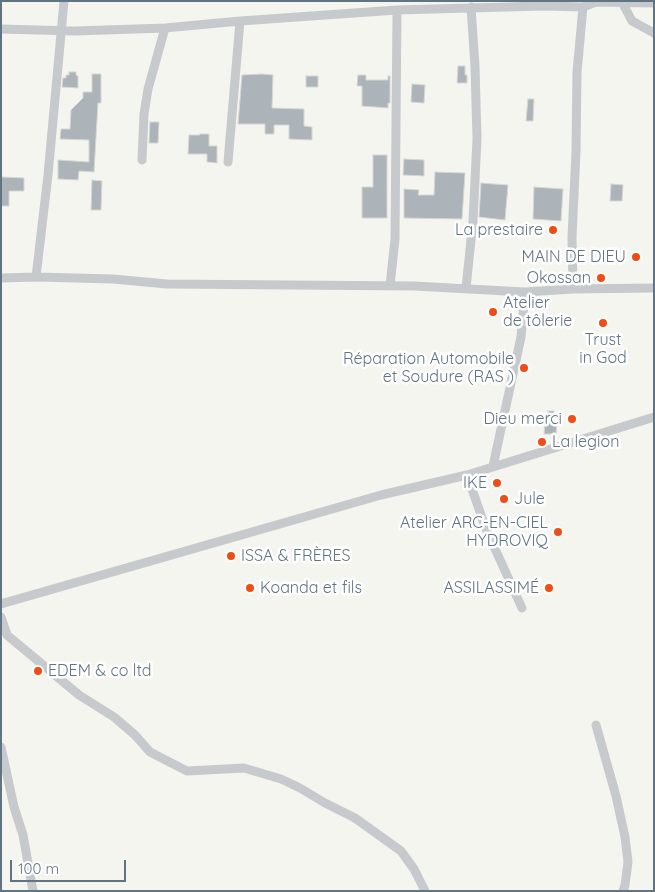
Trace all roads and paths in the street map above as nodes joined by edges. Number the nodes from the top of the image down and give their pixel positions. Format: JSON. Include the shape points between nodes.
{"nodes":[{"id":1,"x":64,"y":1,"type":"edge"},
{"id":2,"x":598,"y":2,"type":"edge"},
{"id":3,"x":622,"y":2,"type":"junction"},
{"id":4,"x":654,"y":3,"type":"edge"},
{"id":5,"x":471,"y":7,"type":"junction"},
{"id":6,"x":583,"y":7,"type":"junction"},
{"id":7,"x":397,"y":10,"type":"junction"},
{"id":8,"x":240,"y":21,"type":"junction"},
{"id":9,"x":165,"y":28,"type":"junction"},
{"id":10,"x":1,"y":29,"type":"edge"},
{"id":11,"x":62,"y":30,"type":"junction"},
{"id":12,"x":654,"y":33,"type":"edge"},
{"id":13,"x":142,"y":160,"type":"dead end"},
{"id":14,"x":228,"y":162,"type":"dead end"},
{"id":15,"x":36,"y":277,"type":"junction"},
{"id":16,"x":1,"y":278,"type":"edge"},
{"id":17,"x":390,"y":286,"type":"junction"},
{"id":18,"x":466,"y":288,"type":"junction"},
{"id":19,"x":654,"y":288,"type":"edge"},
{"id":20,"x":573,"y":289,"type":"junction"},
{"id":21,"x":525,"y":292,"type":"junction"},
{"id":22,"x":654,"y":417,"type":"edge"},
{"id":23,"x":493,"y":466,"type":"junction"},
{"id":24,"x":468,"y":475,"type":"junction"},
{"id":25,"x":1,"y":604,"type":"edge"},
{"id":26,"x":522,"y":608,"type":"dead end"},
{"id":27,"x":1,"y":617,"type":"edge"},
{"id":28,"x":596,"y":726,"type":"dead end"},
{"id":29,"x":1,"y":747,"type":"edge"},
{"id":30,"x":33,"y":891,"type":"edge"},
{"id":31,"x":425,"y":891,"type":"edge"},
{"id":32,"x":623,"y":891,"type":"edge"}],
"edges":[{"from":1,"to":11,"type":"street"},
{"from":2,"to":3,"type":"street"},
{"from":2,"to":6,"type":"street"},
{"from":3,"to":4,"type":"street"},
{"from":3,"to":12,"type":"street","via":[[632,21]]},
{"from":5,"to":6,"type":"street"},
{"from":5,"to":7,"type":"street"},
{"from":5,"to":18,"type":"street","via":[[477,139]]},
{"from":6,"to":20,"type":"street","via":[[577,72]]},
{"from":7,"to":8,"type":"street"},
{"from":7,"to":17,"type":"street","via":[[396,239]]},
{"from":8,"to":9,"type":"street"},
{"from":8,"to":14,"type":"street"},
{"from":9,"to":11,"type":"street"},
{"from":9,"to":13,"type":"street","via":[[148,89]]},
{"from":10,"to":11,"type":"street"},
{"from":11,"to":15,"type":"street"},
{"from":15,"to":16,"type":"street"},
{"from":15,"to":17,"type":"street","via":[[167,284]]},
{"from":17,"to":18,"type":"street"},
{"from":18,"to":21,"type":"street"},
{"from":19,"to":20,"type":"street"},
{"from":20,"to":21,"type":"street"},
{"from":21,"to":23,"type":"street","via":[[522,337]]},
{"from":22,"to":23,"type":"street"},
{"from":23,"to":24,"type":"street"},
{"from":24,"to":25,"type":"street","via":[[381,495]]},
{"from":24,"to":26,"type":"street","via":[[486,529]]},
{"from":27,"to":31,"type":"street","via":[[7,635],[79,695],[114,717],[150,752],[187,771],[244,768],[300,788],[354,818],[402,851]]},
{"from":28,"to":32,"type":"street","via":[[625,836],[628,862]]},
{"from":29,"to":30,"type":"street"}]}
